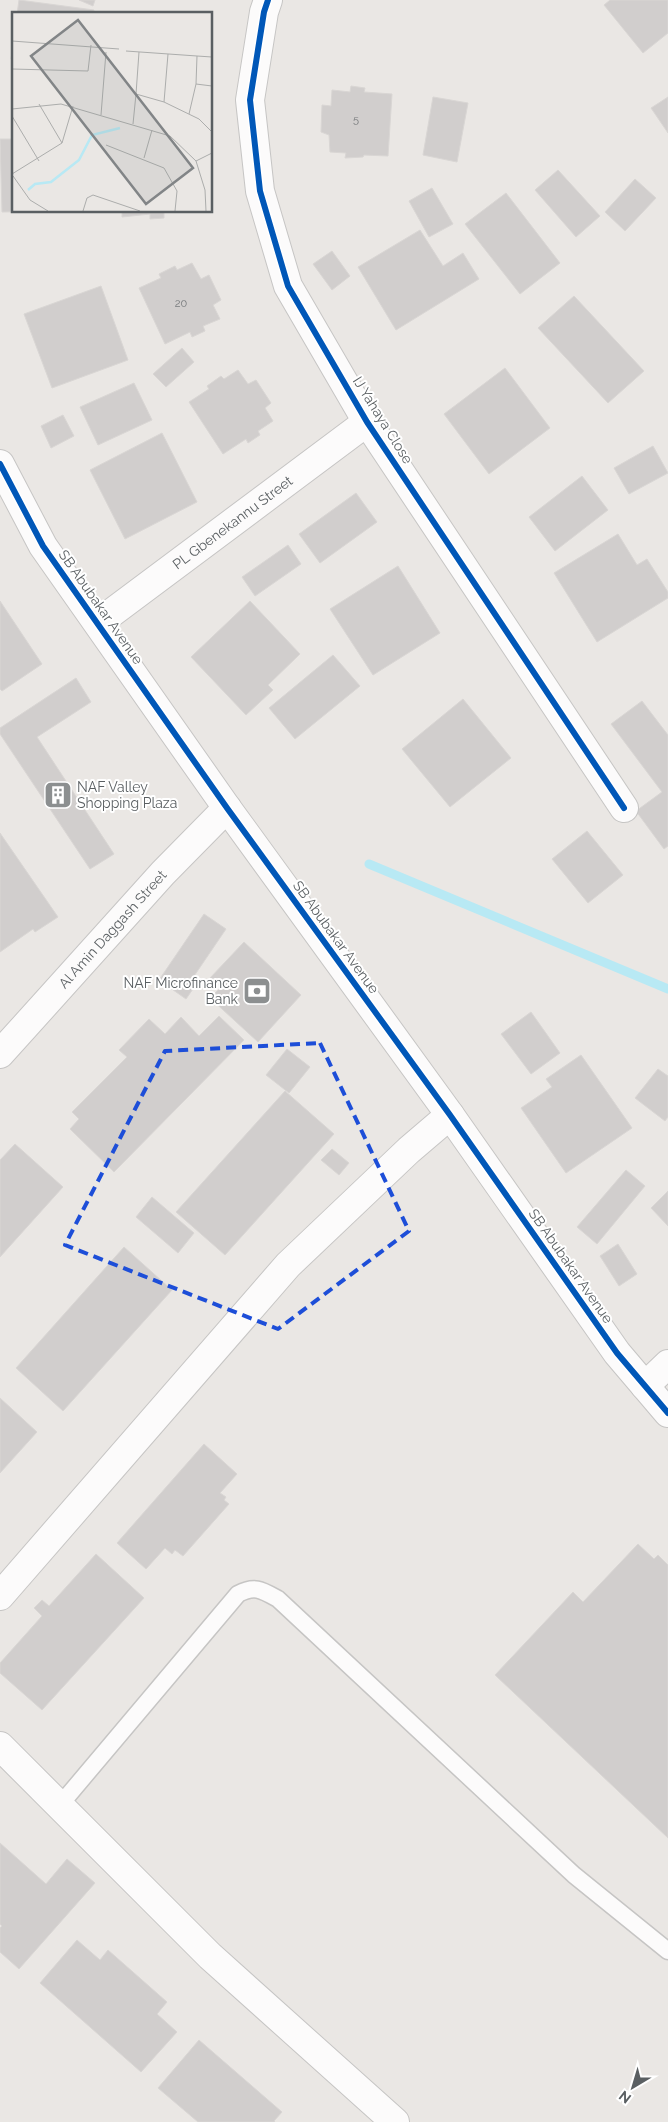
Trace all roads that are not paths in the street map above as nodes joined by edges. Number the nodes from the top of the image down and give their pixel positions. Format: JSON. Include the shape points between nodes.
{"nodes":[{"id":1,"x":268,"y":0,"type":"edge"},
{"id":2,"x":368,"y":422,"type":"junction"},
{"id":3,"x":0,"y":464,"type":"edge"},
{"id":4,"x":98,"y":623,"type":"junction"},
{"id":5,"x":227,"y":808,"type":"junction"},
{"id":6,"x":624,"y":808,"type":"dead end"},
{"id":7,"x":0,"y":1054,"type":"edge"},
{"id":8,"x":450,"y":1115,"type":"junction"},
{"id":9,"x":668,"y":1364,"type":"edge"},
{"id":10,"x":645,"y":1386,"type":"junction"},
{"id":11,"x":668,"y":1413,"type":"edge"},
{"id":12,"x":0,"y":1596,"type":"edge"},
{"id":13,"x":0,"y":1746,"type":"edge"},
{"id":14,"x":60,"y":1805,"type":"junction"},
{"id":15,"x":668,"y":1951,"type":"edge"},
{"id":16,"x":395,"y":2122,"type":"edge"}],
"edges":[{"from":1,"to":2,"type":"street","name":"IJ Yahaya Close","via":[[250,100],[260,191],[288,286]]},
{"from":2,"to":4,"type":"street","name":"PL Gbenekannu Street"},
{"from":2,"to":6,"type":"street","name":"IJ Yahaya Close"},
{"from":3,"to":4,"type":"street","name":"SB Abubakar Avenue","via":[[43,546]]},
{"from":4,"to":5,"type":"street","name":"SB Abubakar Avenue"},
{"from":5,"to":7,"type":"street","name":"Al Amin Daggash Street","via":[[163,873]]},
{"from":5,"to":8,"type":"street","name":"SB Abubakar Avenue"},
{"from":8,"to":10,"type":"street","name":"SB Abubakar Avenue","via":[[617,1353]]},
{"from":8,"to":12,"type":"street","via":[[288,1265]]},
{"from":9,"to":10,"type":"street"},
{"from":10,"to":11,"type":"street","name":"SB Abubakar Avenue"},
{"from":13,"to":14,"type":"street"},
{"from":14,"to":15,"type":"lane","via":[[238,1594],[249,1588],[263,1590],[278,1599],[574,1875]]},
{"from":14,"to":16,"type":"street","via":[[210,1956]]}]}
